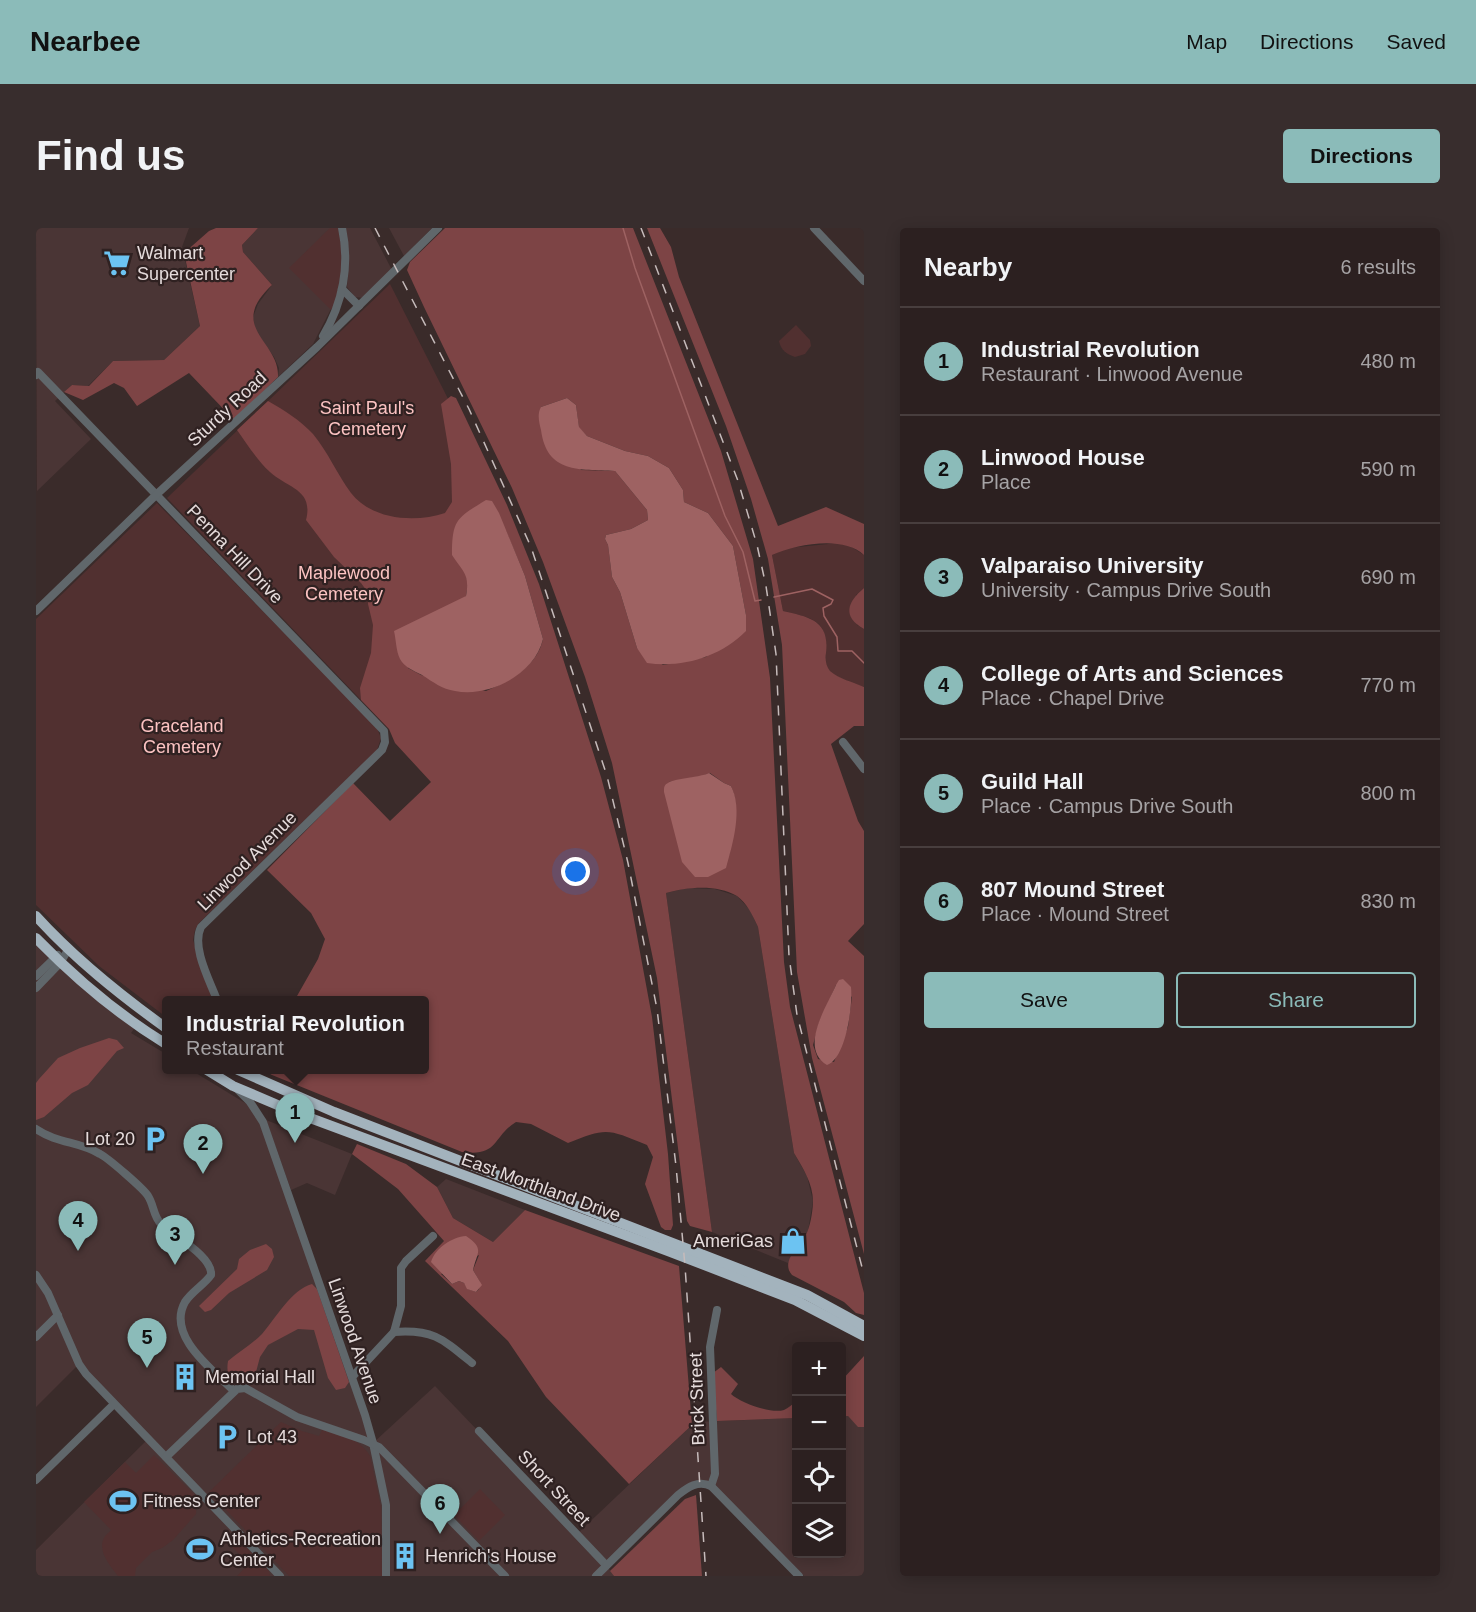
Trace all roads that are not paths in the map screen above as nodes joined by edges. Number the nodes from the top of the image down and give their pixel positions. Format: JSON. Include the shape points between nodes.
{"nodes":[{"id":1,"x":342,"y":228,"type":"edge"},
{"id":2,"x":438,"y":228,"type":"edge"},
{"id":3,"x":814,"y":228,"type":"edge"},
{"id":4,"x":864,"y":281,"type":"edge"},
{"id":5,"x":342,"y":289,"type":"junction"},
{"id":6,"x":359,"y":306,"type":"junction"},
{"id":7,"x":316,"y":347,"type":"junction"},
{"id":8,"x":37,"y":374,"type":"edge"},
{"id":9,"x":157,"y":494,"type":"junction"},
{"id":10,"x":36,"y":611,"type":"edge"},
{"id":11,"x":843,"y":741,"type":"dead end"},
{"id":12,"x":864,"y":770,"type":"edge"},
{"id":13,"x":317,"y":812,"type":"joint"},
{"id":14,"x":36,"y":916,"type":"edge"},
{"id":15,"x":36,"y":938,"type":"edge"},
{"id":16,"x":68,"y":950,"type":"junction"},
{"id":17,"x":57,"y":960,"type":"junction"},
{"id":18,"x":36,"y":976,"type":"edge"},
{"id":19,"x":36,"y":988,"type":"edge"},
{"id":20,"x":216,"y":996,"type":"edge"},
{"id":21,"x":162,"y":1025,"type":"edge"},
{"id":22,"x":162,"y":1042,"type":"edge"},
{"id":23,"x":214,"y":1074,"type":"edge"},
{"id":24,"x":251,"y":1074,"type":"edge"},
{"id":25,"x":234,"y":1086,"type":"junction"},
{"id":26,"x":279,"y":1106,"type":"junction"},
{"id":27,"x":263,"y":1122,"type":"junction"},
{"id":28,"x":36,"y":1129,"type":"edge"},
{"id":29,"x":433,"y":1236,"type":"dead end"},
{"id":30,"x":36,"y":1275,"type":"edge"},
{"id":31,"x":717,"y":1310,"type":"dead end"},
{"id":32,"x":58,"y":1315,"type":"junction"},
{"id":33,"x":864,"y":1326,"type":"edge"},
{"id":34,"x":394,"y":1332,"type":"junction"},
{"id":35,"x":864,"y":1336,"type":"edge"},
{"id":36,"x":36,"y":1337,"type":"edge"},
{"id":37,"x":472,"y":1363,"type":"dead end"},
{"id":38,"x":353,"y":1376,"type":"junction"},
{"id":39,"x":234,"y":1392,"type":"junction"},
{"id":40,"x":114,"y":1404,"type":"junction"},
{"id":41,"x":479,"y":1431,"type":"dead end"},
{"id":42,"x":373,"y":1443,"type":"junction"},
{"id":43,"x":166,"y":1457,"type":"junction"},
{"id":44,"x":36,"y":1480,"type":"edge"},
{"id":45,"x":711,"y":1486,"type":"junction"},
{"id":46,"x":606,"y":1565,"type":"junction"},
{"id":47,"x":278,"y":1575,"type":"edge"},
{"id":48,"x":388,"y":1575,"type":"edge"},
{"id":49,"x":501,"y":1575,"type":"edge"},
{"id":50,"x":596,"y":1576,"type":"edge"},
{"id":51,"x":799,"y":1576,"type":"edge"}],
"edges":[{"from":1,"to":5,"type":"street","via":[[346,259]]},
{"from":2,"to":6,"type":"street","name":"Sturdy Road"},
{"from":3,"to":4,"type":"street"},
{"from":5,"to":6,"type":"street"},
{"from":5,"to":7,"type":"street"},
{"from":6,"to":7,"type":"street","name":"Sturdy Road"},
{"from":7,"to":9,"type":"street","name":"Sturdy Road"},
{"from":8,"to":9,"type":"street","name":"Penna Hill Drive"},
{"from":9,"to":10,"type":"street","name":"Sturdy Road"},
{"from":9,"to":13,"type":"street","name":"Penna Hill Drive","via":[[384,731],[382,750]]},
{"from":11,"to":12,"type":"street"},
{"from":13,"to":20,"type":"street","name":"Linwood Avenue","via":[[201,927],[198,946]]},
{"from":14,"to":16,"type":"highway"},
{"from":15,"to":17,"type":"highway"},
{"from":16,"to":17,"type":"street"},
{"from":16,"to":21,"type":"highway"},
{"from":17,"to":18,"type":"street"},
{"from":17,"to":19,"type":"street"},
{"from":17,"to":22,"type":"highway","via":[[99,999]]},
{"from":23,"to":25,"type":"highway","name":"East Morthland Drive"},
{"from":24,"to":33,"type":"highway","name":"East Morthland Drive","via":[[334,1112],[797,1291]]},
{"from":25,"to":26,"type":"highway","name":"East Morthland Drive"},
{"from":25,"to":27,"type":"street","name":"Linwood Avenue"},
{"from":26,"to":27,"type":"street","via":[[265,1113]]},
{"from":26,"to":35,"type":"highway","name":"East Morthland Drive","via":[[785,1296]]},
{"from":27,"to":38,"type":"street","name":"Linwood Avenue"},
{"from":28,"to":39,"type":"street","via":[[53,1139],[92,1150],[109,1161],[146,1192],[161,1224],[210,1266],[211,1275],[184,1304],[181,1328],[188,1344]]},
{"from":29,"to":34,"type":"street","via":[[401,1268],[401,1306]]},
{"from":30,"to":32,"type":"street"},
{"from":31,"to":45,"type":"street","name":"Brick Street","via":[[710,1347],[715,1474]]},
{"from":32,"to":36,"type":"street"},
{"from":32,"to":40,"type":"street","via":[[82,1370]]},
{"from":34,"to":37,"type":"street","via":[[433,1335]]},
{"from":34,"to":38,"type":"street"},
{"from":38,"to":42,"type":"street","name":"Linwood Avenue"},
{"from":39,"to":42,"type":"street","via":[[245,1388],[299,1418]]},
{"from":39,"to":43,"type":"street"},
{"from":40,"to":43,"type":"street"},
{"from":40,"to":44,"type":"street"},
{"from":41,"to":46,"type":"street","name":"Short Street"},
{"from":42,"to":48,"type":"street","name":"Linwood Avenue","via":[[386,1505]]},
{"from":42,"to":49,"type":"street"},
{"from":43,"to":47,"type":"street"},
{"from":45,"to":46,"type":"street","via":[[689,1486]]},
{"from":45,"to":51,"type":"street"},
{"from":46,"to":50,"type":"street"}]}
